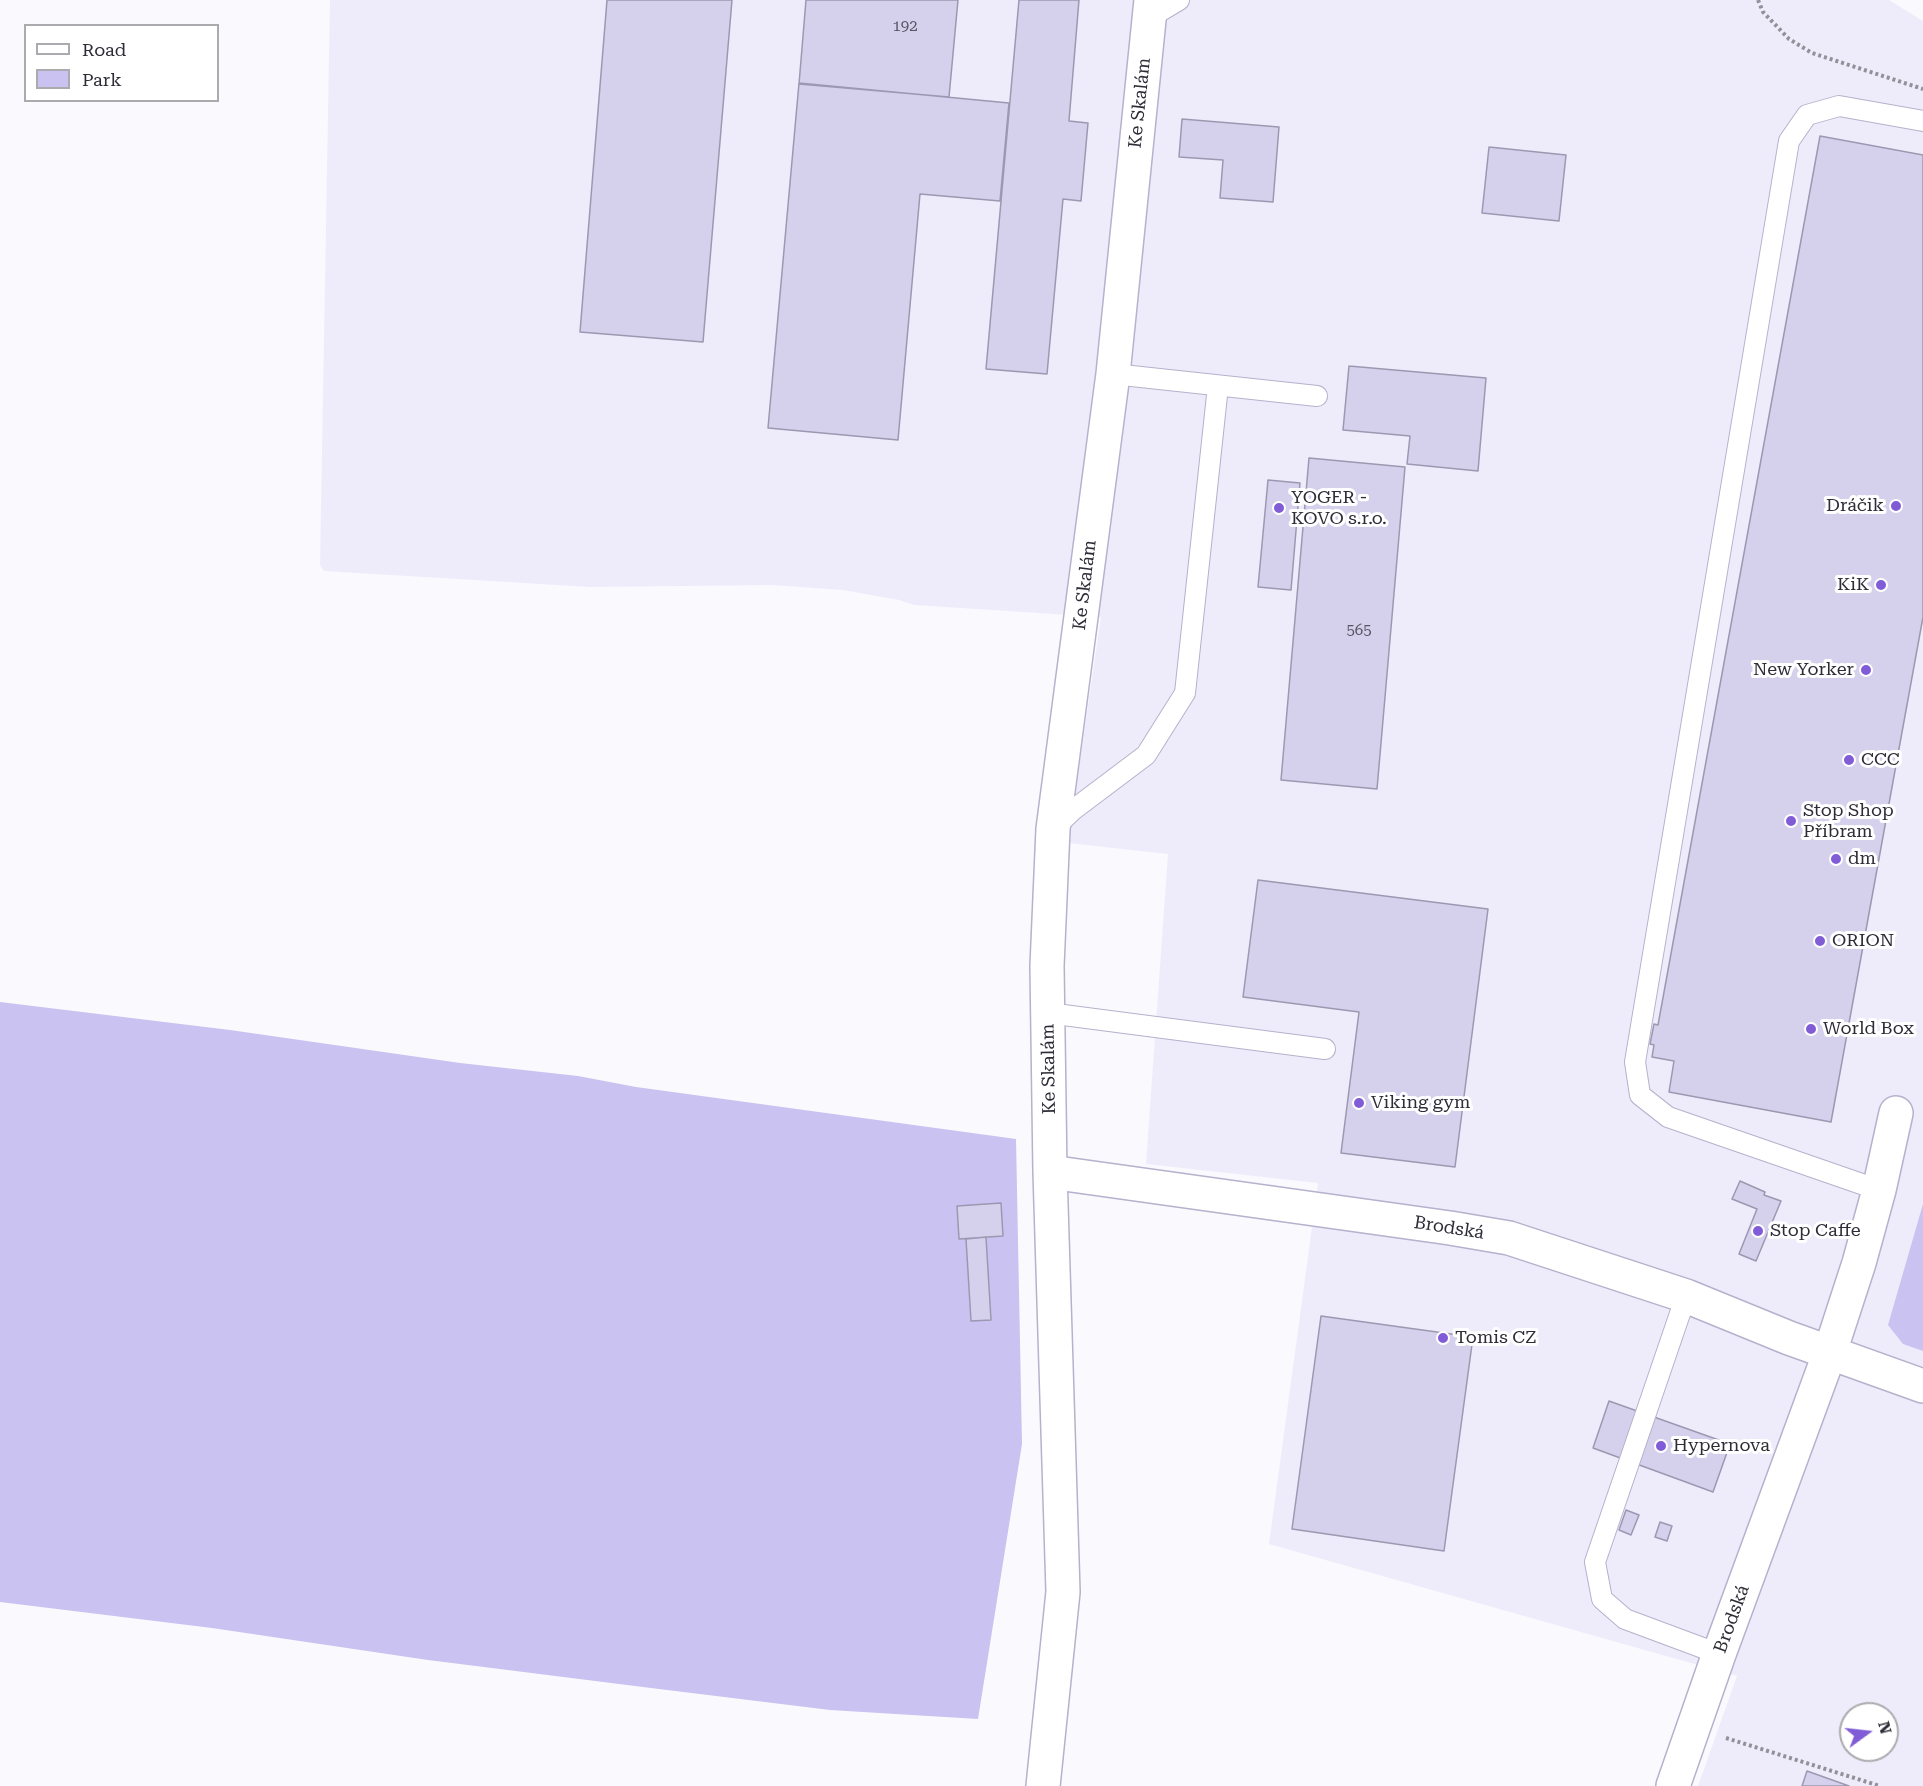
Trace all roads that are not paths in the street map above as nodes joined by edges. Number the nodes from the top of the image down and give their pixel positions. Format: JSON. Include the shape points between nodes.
{"nodes":[{"id":1,"x":1179,"y":0,"type":"edge"},
{"id":2,"x":1150,"y":9,"type":"edge"},
{"id":3,"x":1923,"y":121,"type":"edge"},
{"id":4,"x":1113,"y":374,"type":"junction"},
{"id":5,"x":1218,"y":386,"type":"junction"},
{"id":6,"x":1317,"y":396,"type":"dead end"},
{"id":7,"x":1053,"y":829,"type":"junction"},
{"id":8,"x":1048,"y":1013,"type":"junction"},
{"id":9,"x":1325,"y":1049,"type":"dead end"},
{"id":10,"x":1896,"y":1113,"type":"dead end"},
{"id":11,"x":1050,"y":1172,"type":"junction"},
{"id":12,"x":1879,"y":1190,"type":"junction"},
{"id":13,"x":1686,"y":1296,"type":"junction"},
{"id":14,"x":1830,"y":1352,"type":"junction"},
{"id":15,"x":1923,"y":1386,"type":"edge"},
{"id":16,"x":1719,"y":1654,"type":"junction"},
{"id":17,"x":1043,"y":1786,"type":"edge"},
{"id":18,"x":1673,"y":1786,"type":"edge"}],
"edges":[{"from":1,"to":2,"type":"lane"},
{"from":2,"to":4,"type":"street","name":"Ke Skalám"},
{"from":3,"to":12,"type":"lane","via":[[1839,106],[1807,115],[1789,141],[1635,1062],[1640,1095],[1668,1117]]},
{"from":4,"to":5,"type":"lane"},
{"from":4,"to":7,"type":"street","name":"Ke Skalám"},
{"from":5,"to":6,"type":"lane"},
{"from":5,"to":7,"type":"lane","via":[[1185,693],[1146,755],[1072,810]]},
{"from":7,"to":8,"type":"street","name":"Ke Skalám"},
{"from":8,"to":9,"type":"lane"},
{"from":8,"to":11,"type":"street","name":"Ke Skalám"},
{"from":10,"to":12,"type":"street","name":"Brodská"},
{"from":11,"to":13,"type":"street","name":"Brodská","via":[[1509,1238]]},
{"from":11,"to":17,"type":"street","name":"Ke Skalám","via":[[1062,1592]]},
{"from":12,"to":14,"type":"street","name":"Brodská"},
{"from":13,"to":14,"type":"street","name":"Brodská"},
{"from":13,"to":16,"type":"lane","via":[[1595,1562],[1602,1599],[1625,1619]]},
{"from":14,"to":15,"type":"street","name":"Brodská"},
{"from":14,"to":16,"type":"street","name":"Brodská"},
{"from":16,"to":18,"type":"street","name":"Brodská"}]}
